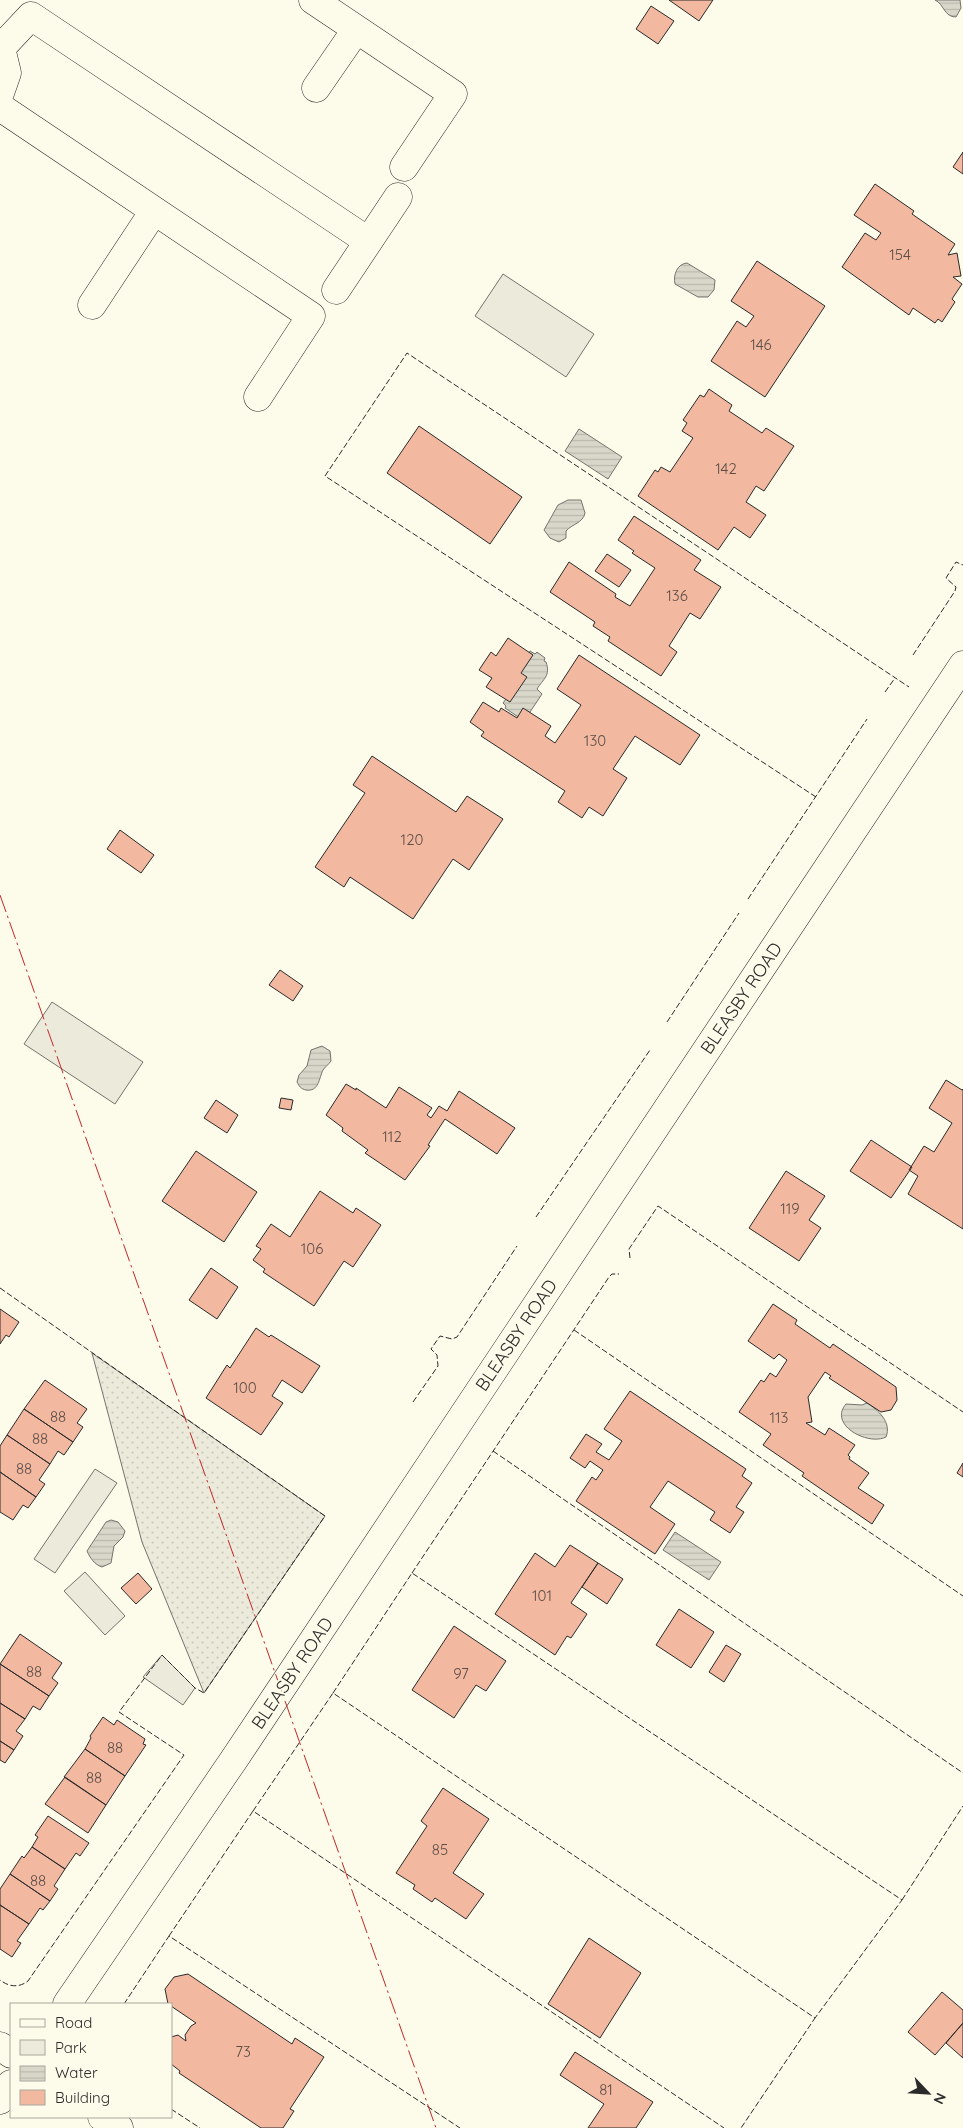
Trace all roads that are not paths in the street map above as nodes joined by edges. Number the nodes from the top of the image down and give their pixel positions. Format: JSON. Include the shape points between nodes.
{"nodes":[{"id":1,"x":312,"y":0,"type":"edge"},
{"id":2,"x":356,"y":30,"type":"junction"},
{"id":3,"x":0,"y":48,"type":"edge"},
{"id":4,"x":316,"y":88,"type":"dead end"},
{"id":5,"x":0,"y":92,"type":"edge"},
{"id":6,"x":0,"y":107,"type":"edge"},
{"id":7,"x":404,"y":167,"type":"dead end"},
{"id":8,"x":398,"y":197,"type":"dead end"},
{"id":9,"x":154,"y":211,"type":"junction"},
{"id":10,"x":368,"y":241,"type":"junction"},
{"id":11,"x":336,"y":290,"type":"dead end"},
{"id":12,"x":92,"y":305,"type":"dead end"},
{"id":13,"x":258,"y":396,"type":"dead end"},
{"id":14,"x":963,"y":665,"type":"edge"},
{"id":15,"x":68,"y":2003,"type":"edge"},
{"id":16,"x":10,"y":2085,"type":"edge"},
{"id":17,"x":0,"y":2100,"type":"edge"},
{"id":18,"x":104,"y":2118,"type":"edge"},
{"id":19,"x":119,"y":2128,"type":"edge"}],
"edges":[{"from":1,"to":2,"type":"street"},
{"from":2,"to":4,"type":"street"},
{"from":2,"to":7,"type":"street","via":[[453,94]]},
{"from":3,"to":5,"type":"street","via":[[7,73]]},
{"from":3,"to":10,"type":"street","via":[[31,16]]},
{"from":6,"to":9,"type":"street"},
{"from":8,"to":10,"type":"street"},
{"from":9,"to":12,"type":"street"},
{"from":9,"to":13,"type":"street","via":[[311,316]]},
{"from":10,"to":11,"type":"street"},
{"from":14,"to":15,"type":"street","name":"BLEASBY ROAD","via":[[235,1758]]},
{"from":16,"to":17,"type":"street"},
{"from":18,"to":19,"type":"street"}]}
